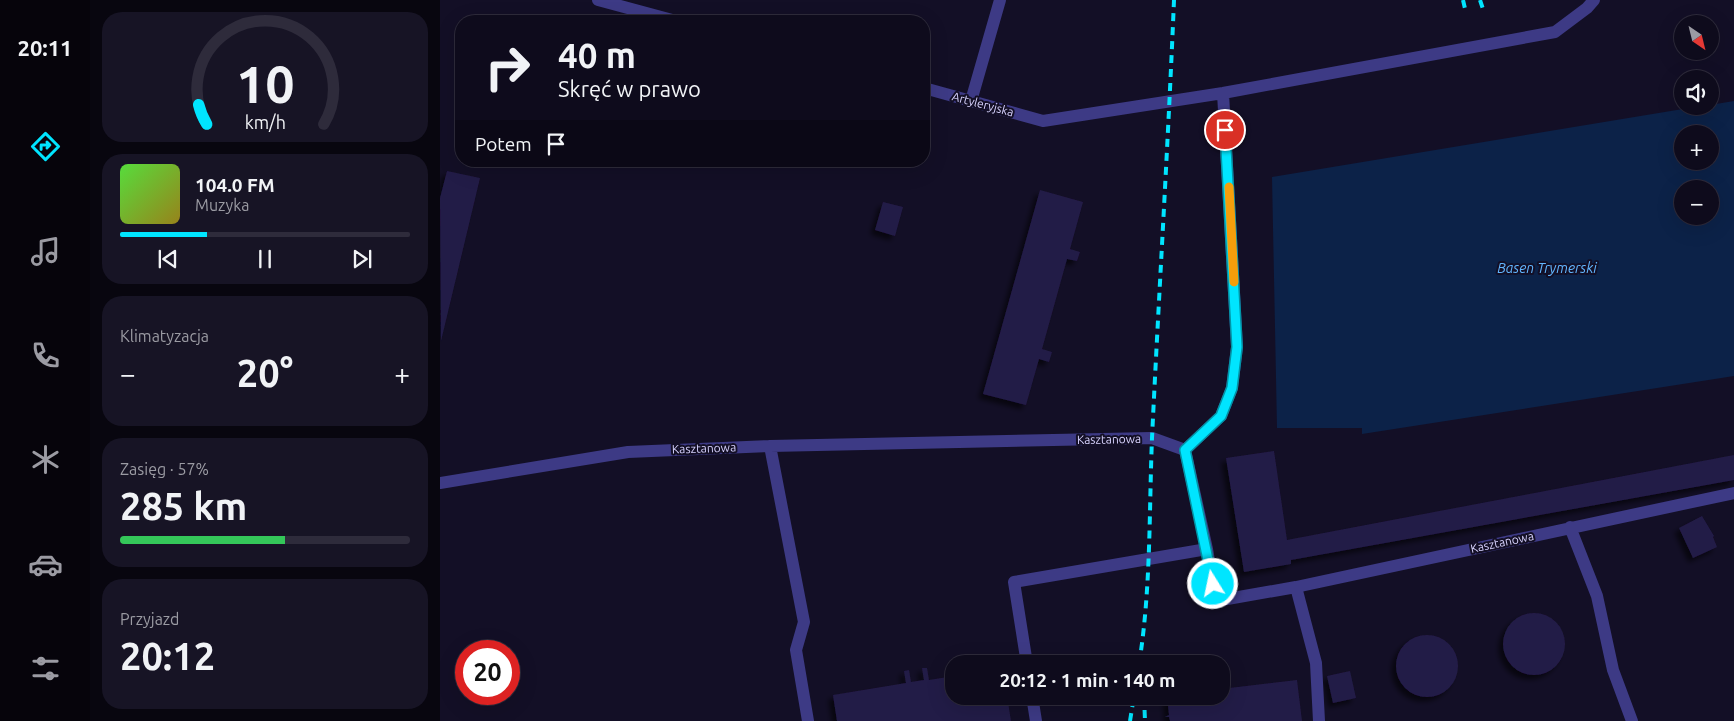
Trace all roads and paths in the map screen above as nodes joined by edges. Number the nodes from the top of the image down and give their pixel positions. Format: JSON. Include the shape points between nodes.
{"nodes":[{"id":1,"x":598,"y":0,"type":"edge"},
{"id":2,"x":1000,"y":0,"type":"edge"},
{"id":3,"x":1594,"y":0,"type":"edge"},
{"id":4,"x":654,"y":15,"type":"edge"},
{"id":5,"x":930,"y":90,"type":"edge"},
{"id":6,"x":1222,"y":93,"type":"junction"},
{"id":7,"x":971,"y":101,"type":"junction"},
{"id":8,"x":770,"y":446,"type":"junction"},
{"id":9,"x":1185,"y":450,"type":"junction"},
{"id":10,"x":440,"y":483,"type":"edge"},
{"id":11,"x":1734,"y":493,"type":"edge"},
{"id":12,"x":1570,"y":527,"type":"junction"},
{"id":13,"x":1207,"y":549,"type":"junction"},
{"id":14,"x":1296,"y":586,"type":"junction"},
{"id":15,"x":1026,"y":655,"type":"edge"},
{"id":16,"x":1033,"y":705,"type":"edge"},
{"id":17,"x":808,"y":721,"type":"edge"},
{"id":18,"x":1036,"y":721,"type":"edge"},
{"id":19,"x":1320,"y":721,"type":"edge"},
{"id":20,"x":1632,"y":721,"type":"edge"}],
"edges":[{"from":1,"to":4,"type":"lane"},
{"from":2,"to":7,"type":"lane"},
{"from":3,"to":6,"type":"lane","via":[[1555,32]]},
{"from":5,"to":7,"type":"lane","name":"Artyleryjska"},
{"from":6,"to":7,"type":"lane","name":"Artyleryjska","via":[[1043,120]]},
{"from":6,"to":9,"type":"lane","via":[[1237,347],[1232,388],[1221,416]]},
{"from":8,"to":9,"type":"lane","name":"Kasztanowa","via":[[1152,438]]},
{"from":8,"to":10,"type":"lane","name":"Kasztanowa","via":[[628,452]]},
{"from":8,"to":17,"type":"lane","via":[[804,622],[796,650]]},
{"from":9,"to":13,"type":"lane","name":"Kasztanowa"},
{"from":11,"to":12,"type":"lane","name":"Kasztanowa"},
{"from":12,"to":14,"type":"lane","name":"Kasztanowa"},
{"from":12,"to":20,"type":"lane","via":[[1597,596],[1613,670]]},
{"from":13,"to":14,"type":"lane","name":"Kasztanowa","via":[[1216,601]]},
{"from":13,"to":15,"type":"lane","via":[[1014,582]]},
{"from":14,"to":19,"type":"lane","via":[[1316,663]]},
{"from":16,"to":18,"type":"lane"}]}
